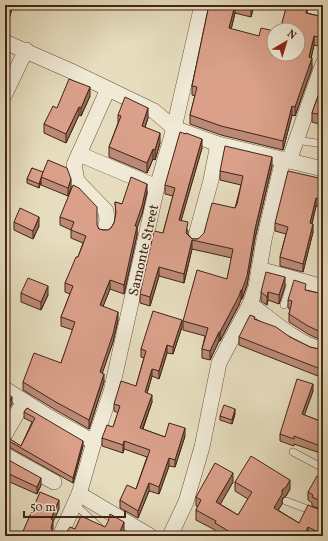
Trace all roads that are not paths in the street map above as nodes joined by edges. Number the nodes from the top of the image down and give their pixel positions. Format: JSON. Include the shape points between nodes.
{"nodes":[{"id":1,"x":202,"y":5,"type":"edge"},
{"id":2,"x":310,"y":12,"type":"edge"},
{"id":3,"x":323,"y":14,"type":"edge"},
{"id":4,"x":5,"y":42,"type":"edge"},
{"id":5,"x":26,"y":50,"type":"junction"},
{"id":6,"x":323,"y":64,"type":"edge"},
{"id":7,"x":108,"y":89,"type":"junction"},
{"id":8,"x":5,"y":94,"type":"edge"},
{"id":9,"x":174,"y":128,"type":"junction"},
{"id":10,"x":296,"y":140,"type":"junction"},
{"id":11,"x":218,"y":144,"type":"junction"},
{"id":12,"x":323,"y":144,"type":"edge"},
{"id":13,"x":79,"y":154,"type":"junction"},
{"id":14,"x":286,"y":160,"type":"junction"},
{"id":15,"x":323,"y":169,"type":"edge"},
{"id":16,"x":157,"y":187,"type":"junction"},
{"id":17,"x":105,"y":230,"type":"edge"},
{"id":18,"x":195,"y":239,"type":"edge"},
{"id":19,"x":259,"y":270,"type":"junction"},
{"id":20,"x":292,"y":279,"type":"junction"},
{"id":21,"x":323,"y":286,"type":"edge"},
{"id":22,"x":250,"y":304,"type":"junction"},
{"id":23,"x":284,"y":305,"type":"dead end"},
{"id":24,"x":323,"y":350,"type":"edge"},
{"id":25,"x":5,"y":389,"type":"edge"},
{"id":26,"x":24,"y":401,"type":"junction"},
{"id":27,"x":5,"y":434,"type":"edge"},
{"id":28,"x":94,"y":442,"type":"junction"},
{"id":29,"x":293,"y":452,"type":"dead end"},
{"id":30,"x":5,"y":455,"type":"edge"},
{"id":31,"x":323,"y":468,"type":"edge"},
{"id":32,"x":54,"y":482,"type":"dead end"},
{"id":33,"x":81,"y":500,"type":"junction"},
{"id":34,"x":286,"y":502,"type":"dead end"},
{"id":35,"x":323,"y":515,"type":"edge"},
{"id":36,"x":102,"y":530,"type":"edge"},
{"id":37,"x":60,"y":536,"type":"edge"},
{"id":38,"x":71,"y":536,"type":"edge"},
{"id":39,"x":150,"y":536,"type":"edge"},
{"id":40,"x":170,"y":536,"type":"edge"}],
"edges":[{"from":1,"to":9,"type":"street","name":"Samonte Street"},
{"from":2,"to":3,"type":"lane"},
{"from":4,"to":5,"type":"street"},
{"from":5,"to":7,"type":"street"},
{"from":5,"to":8,"type":"street"},
{"from":6,"to":10,"type":"street"},
{"from":7,"to":9,"type":"street","via":[[154,112]]},
{"from":7,"to":13,"type":"street"},
{"from":9,"to":11,"type":"street"},
{"from":9,"to":16,"type":"street","name":"Samonte Street"},
{"from":10,"to":12,"type":"lane"},
{"from":10,"to":14,"type":"street"},
{"from":11,"to":14,"type":"street"},
{"from":11,"to":18,"type":"street"},
{"from":13,"to":16,"type":"street"},
{"from":13,"to":17,"type":"street","via":[[74,164],[77,181],[106,211]]},
{"from":14,"to":15,"type":"street"},
{"from":14,"to":19,"type":"street","via":[[264,240]]},
{"from":16,"to":28,"type":"street","name":"Samonte Street","via":[[111,392]]},
{"from":19,"to":20,"type":"street"},
{"from":19,"to":22,"type":"street"},
{"from":20,"to":21,"type":"street"},
{"from":20,"to":23,"type":"lane"},
{"from":22,"to":24,"type":"street","via":[[300,340]]},
{"from":22,"to":40,"type":"street","via":[[219,363],[198,461],[186,502]]},
{"from":25,"to":26,"type":"street"},
{"from":26,"to":27,"type":"street"},
{"from":26,"to":28,"type":"street"},
{"from":28,"to":33,"type":"street","name":"Samonte Street"},
{"from":29,"to":31,"type":"lane"},
{"from":30,"to":32,"type":"street"},
{"from":33,"to":36,"type":"lane"},
{"from":33,"to":37,"type":"street"},
{"from":33,"to":38,"type":"street"},
{"from":33,"to":39,"type":"street"},
{"from":34,"to":35,"type":"lane"}]}
